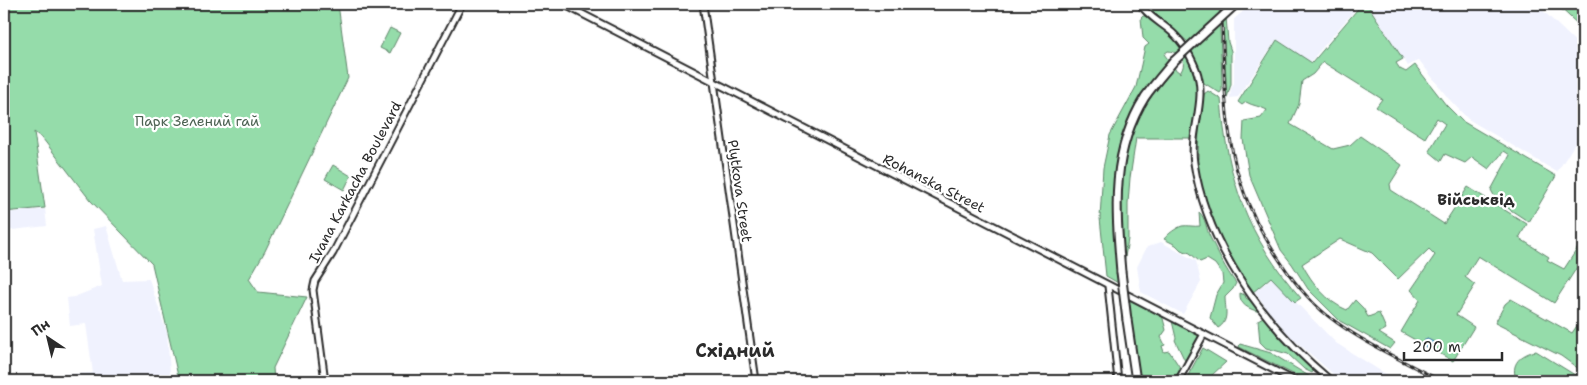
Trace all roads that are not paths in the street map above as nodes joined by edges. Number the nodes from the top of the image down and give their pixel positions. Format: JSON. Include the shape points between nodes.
{"nodes":[{"id":1,"x":462,"y":4,"type":"edge"},
{"id":2,"x":562,"y":4,"type":"edge"},
{"id":3,"x":703,"y":4,"type":"edge"},
{"id":4,"x":1140,"y":4,"type":"edge"},
{"id":5,"x":1236,"y":4,"type":"edge"},
{"id":6,"x":713,"y":82,"type":"junction"},
{"id":7,"x":1108,"y":286,"type":"junction"},
{"id":8,"x":1204,"y":334,"type":"junction"},
{"id":9,"x":1328,"y":380,"type":"edge"},
{"id":10,"x":325,"y":381,"type":"edge"},
{"id":11,"x":756,"y":381,"type":"edge"},
{"id":12,"x":1118,"y":381,"type":"edge"},
{"id":13,"x":1136,"y":381,"type":"edge"},
{"id":14,"x":1178,"y":381,"type":"edge"},
{"id":15,"x":1295,"y":381,"type":"edge"}],
"edges":[{"from":1,"to":10,"type":"street","name":"Ivana Karkacha Boulevard","via":[[314,284]]},
{"from":2,"to":6,"type":"street","name":"Rohanska Street"},
{"from":3,"to":6,"type":"street","name":"Plytkova Street"},
{"from":4,"to":9,"type":"street","via":[[1181,42],[1199,77],[1194,163],[1206,209],[1233,269],[1265,315]]},
{"from":5,"to":13,"type":"highway","bridge":true,"via":[[1174,61],[1146,97],[1125,142],[1118,170],[1116,203],[1121,272]]},
{"from":6,"to":7,"type":"street","name":"Rohanska Street"},
{"from":6,"to":11,"type":"street","name":"Plytkova Street"},
{"from":7,"to":8,"type":"street","name":"Rohanska Street"},
{"from":7,"to":12,"type":"street"},
{"from":8,"to":14,"type":"street"},
{"from":8,"to":15,"type":"street","name":"Rohanska Street"}]}
